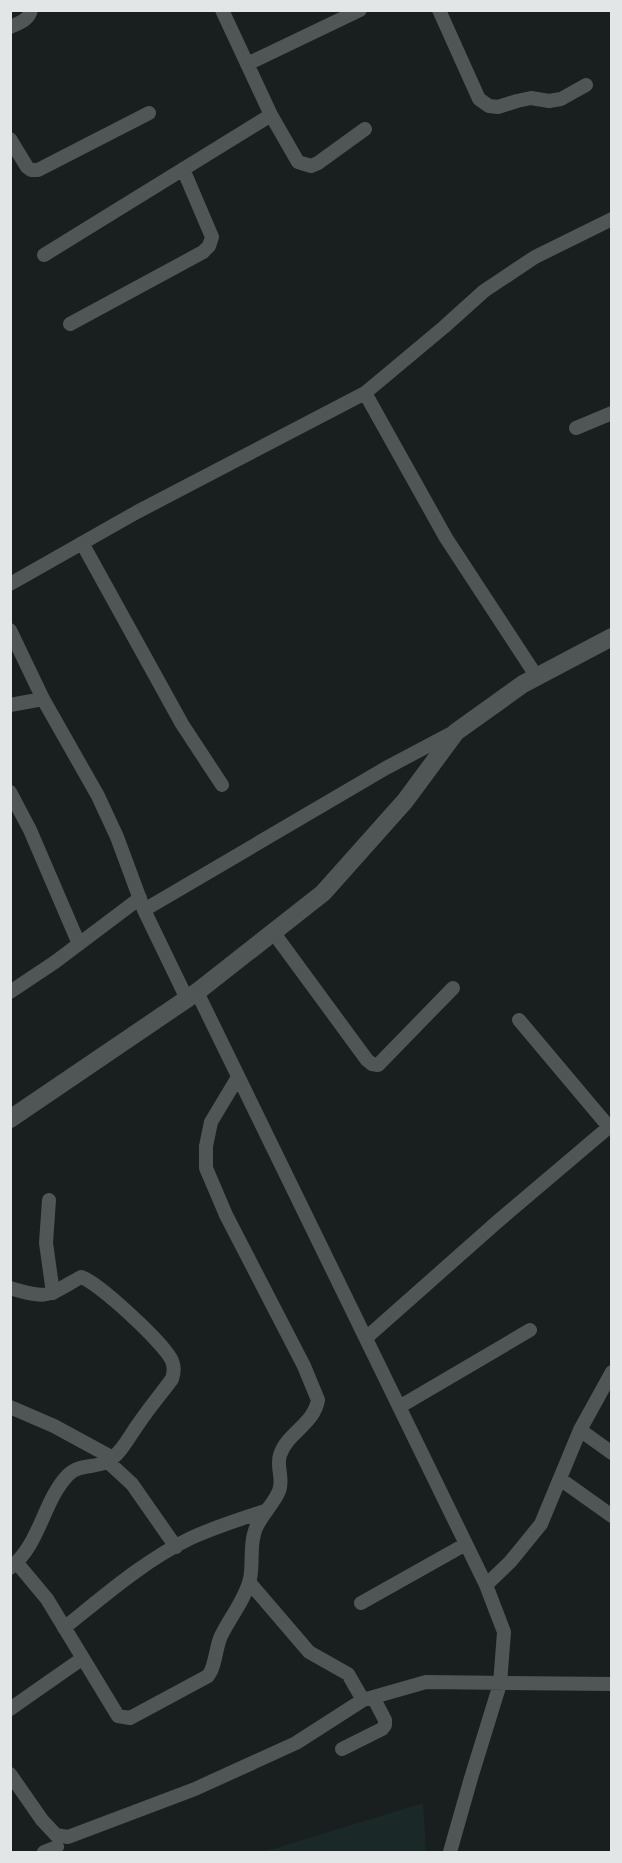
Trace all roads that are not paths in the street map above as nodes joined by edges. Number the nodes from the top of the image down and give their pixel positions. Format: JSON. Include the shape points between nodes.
{"nodes":[{"id":1,"x":32,"y":10,"type":"edge"},
{"id":2,"x":222,"y":10,"type":"edge"},
{"id":3,"x":439,"y":10,"type":"edge"},
{"id":4,"x":357,"y":11,"type":"edge"},
{"id":5,"x":10,"y":27,"type":"edge"},
{"id":6,"x":247,"y":64,"type":"junction"},
{"id":7,"x":586,"y":85,"type":"dead end"},
{"id":8,"x":149,"y":113,"type":"dead end"},
{"id":9,"x":271,"y":115,"type":"junction"},
{"id":10,"x":365,"y":129,"type":"dead end"},
{"id":11,"x":10,"y":139,"type":"edge"},
{"id":12,"x":183,"y":169,"type":"junction"},
{"id":13,"x":612,"y":219,"type":"edge"},
{"id":14,"x":44,"y":255,"type":"dead end"},
{"id":15,"x":70,"y":324,"type":"dead end"},
{"id":16,"x":365,"y":393,"type":"junction"},
{"id":17,"x":612,"y":413,"type":"edge"},
{"id":18,"x":576,"y":428,"type":"dead end"},
{"id":19,"x":82,"y":543,"type":"junction"},
{"id":20,"x":10,"y":584,"type":"edge"},
{"id":21,"x":10,"y":630,"type":"edge"},
{"id":22,"x":612,"y":637,"type":"edge"},
{"id":23,"x":537,"y":677,"type":"junction"},
{"id":24,"x":43,"y":699,"type":"junction"},
{"id":25,"x":10,"y":705,"type":"edge"},
{"id":26,"x":461,"y":728,"type":"junction"},
{"id":27,"x":222,"y":785,"type":"dead end"},
{"id":28,"x":10,"y":792,"type":"edge"},
{"id":29,"x":142,"y":904,"type":"junction"},
{"id":30,"x":273,"y":932,"type":"junction"},
{"id":31,"x":79,"y":944,"type":"junction"},
{"id":32,"x":453,"y":988,"type":"dead end"},
{"id":33,"x":10,"y":992,"type":"edge"},
{"id":34,"x":192,"y":995,"type":"junction"},
{"id":35,"x":519,"y":1020,"type":"dead end"},
{"id":36,"x":238,"y":1077,"type":"junction"},
{"id":37,"x":10,"y":1119,"type":"edge"},
{"id":38,"x":610,"y":1126,"type":"edge"},
{"id":39,"x":49,"y":1200,"type":"dead end"},
{"id":40,"x":10,"y":1288,"type":"edge"},
{"id":41,"x":53,"y":1293,"type":"junction"},
{"id":42,"x":530,"y":1330,"type":"dead end"},
{"id":43,"x":366,"y":1338,"type":"junction"},
{"id":44,"x":612,"y":1371,"type":"edge"},
{"id":45,"x":10,"y":1407,"type":"edge"},
{"id":46,"x":399,"y":1407,"type":"junction"},
{"id":47,"x":580,"y":1430,"type":"junction"},
{"id":48,"x":612,"y":1453,"type":"edge"},
{"id":49,"x":109,"y":1459,"type":"junction"},
{"id":50,"x":560,"y":1479,"type":"junction"},
{"id":51,"x":265,"y":1511,"type":"junction"},
{"id":52,"x":612,"y":1516,"type":"edge"},
{"id":53,"x":466,"y":1544,"type":"junction"},
{"id":54,"x":176,"y":1547,"type":"junction"},
{"id":55,"x":14,"y":1565,"type":"edge"},
{"id":56,"x":249,"y":1582,"type":"junction"},
{"id":57,"x":486,"y":1585,"type":"junction"},
{"id":58,"x":361,"y":1603,"type":"dead end"},
{"id":59,"x":64,"y":1628,"type":"junction"},
{"id":60,"x":82,"y":1658,"type":"junction"},
{"id":61,"x":501,"y":1684,"type":"junction"},
{"id":62,"x":612,"y":1684,"type":"edge"},
{"id":63,"x":368,"y":1699,"type":"junction"},
{"id":64,"x":10,"y":1708,"type":"edge"},
{"id":65,"x":342,"y":1749,"type":"dead end"},
{"id":66,"x":10,"y":1774,"type":"edge"},
{"id":67,"x":450,"y":1852,"type":"edge"}],
"edges":[{"from":1,"to":5,"type":"street","via":[[24,21]]},
{"from":2,"to":6,"type":"street"},
{"from":3,"to":7,"type":"street","via":[[479,99],[489,106],[531,98],[561,99]]},
{"from":4,"to":6,"type":"street"},
{"from":6,"to":9,"type":"street"},
{"from":8,"to":11,"type":"street","via":[[38,170],[27,167]]},
{"from":9,"to":10,"type":"street","via":[[298,162],[310,166]]},
{"from":9,"to":12,"type":"street"},
{"from":12,"to":14,"type":"street"},
{"from":12,"to":15,"type":"street","via":[[212,237],[209,246]]},
{"from":13,"to":16,"type":"street","via":[[535,257],[484,291]]},
{"from":16,"to":19,"type":"street"},
{"from":16,"to":23,"type":"street","via":[[446,538]]},
{"from":17,"to":18,"type":"street"},
{"from":19,"to":20,"type":"street"},
{"from":19,"to":27,"type":"street","via":[[182,724]]},
{"from":21,"to":24,"type":"street"},
{"from":22,"to":23,"type":"street"},
{"from":23,"to":26,"type":"street"},
{"from":24,"to":25,"type":"street"},
{"from":24,"to":29,"type":"street","via":[[98,796]]},
{"from":26,"to":29,"type":"street"},
{"from":26,"to":30,"type":"street","via":[[405,801],[323,893]]},
{"from":28,"to":31,"type":"street"},
{"from":29,"to":31,"type":"street"},
{"from":29,"to":34,"type":"street"},
{"from":30,"to":32,"type":"street","via":[[372,1064],[378,1065]]},
{"from":30,"to":34,"type":"street"},
{"from":31,"to":33,"type":"street"},
{"from":34,"to":36,"type":"street"},
{"from":34,"to":37,"type":"street"},
{"from":35,"to":38,"type":"street"},
{"from":36,"to":43,"type":"street"},
{"from":36,"to":51,"type":"street","via":[[211,1122],[206,1168],[318,1400],[313,1415],[280,1454],[280,1489]]},
{"from":38,"to":43,"type":"street"},
{"from":39,"to":41,"type":"street","via":[[46,1250]]},
{"from":40,"to":41,"type":"street","via":[[37,1297]]},
{"from":41,"to":49,"type":"street","via":[[81,1277],[87,1279],[113,1299],[172,1360],[172,1379]]},
{"from":42,"to":46,"type":"street"},
{"from":43,"to":46,"type":"street"},
{"from":44,"to":47,"type":"street"},
{"from":45,"to":49,"type":"street","via":[[54,1426]]},
{"from":46,"to":53,"type":"street"},
{"from":47,"to":48,"type":"street"},
{"from":47,"to":50,"type":"street"},
{"from":49,"to":54,"type":"street","via":[[132,1484]]},
{"from":49,"to":55,"type":"street","via":[[78,1468],[67,1476]]},
{"from":50,"to":52,"type":"street"},
{"from":50,"to":57,"type":"street","via":[[541,1524],[510,1563]]},
{"from":51,"to":54,"type":"street"},
{"from":51,"to":56,"type":"street","via":[[254,1534]]},
{"from":53,"to":57,"type":"street"},
{"from":53,"to":58,"type":"street"},
{"from":54,"to":59,"type":"street","via":[[112,1589]]},
{"from":55,"to":59,"type":"street","via":[[41,1591]]},
{"from":56,"to":60,"type":"street","via":[[221,1637],[208,1676],[130,1718],[118,1716]]},
{"from":56,"to":63,"type":"street","via":[[309,1652],[348,1674]]},
{"from":57,"to":61,"type":"street","via":[[504,1632]]},
{"from":59,"to":60,"type":"street"},
{"from":60,"to":64,"type":"street"},
{"from":61,"to":62,"type":"street"},
{"from":61,"to":63,"type":"street","via":[[426,1682]]},
{"from":61,"to":67,"type":"street"},
{"from":63,"to":65,"type":"street","via":[[385,1725]]},
{"from":63,"to":66,"type":"street","via":[[296,1743],[195,1789],[68,1837],[56,1835],[42,1820]]}]}
